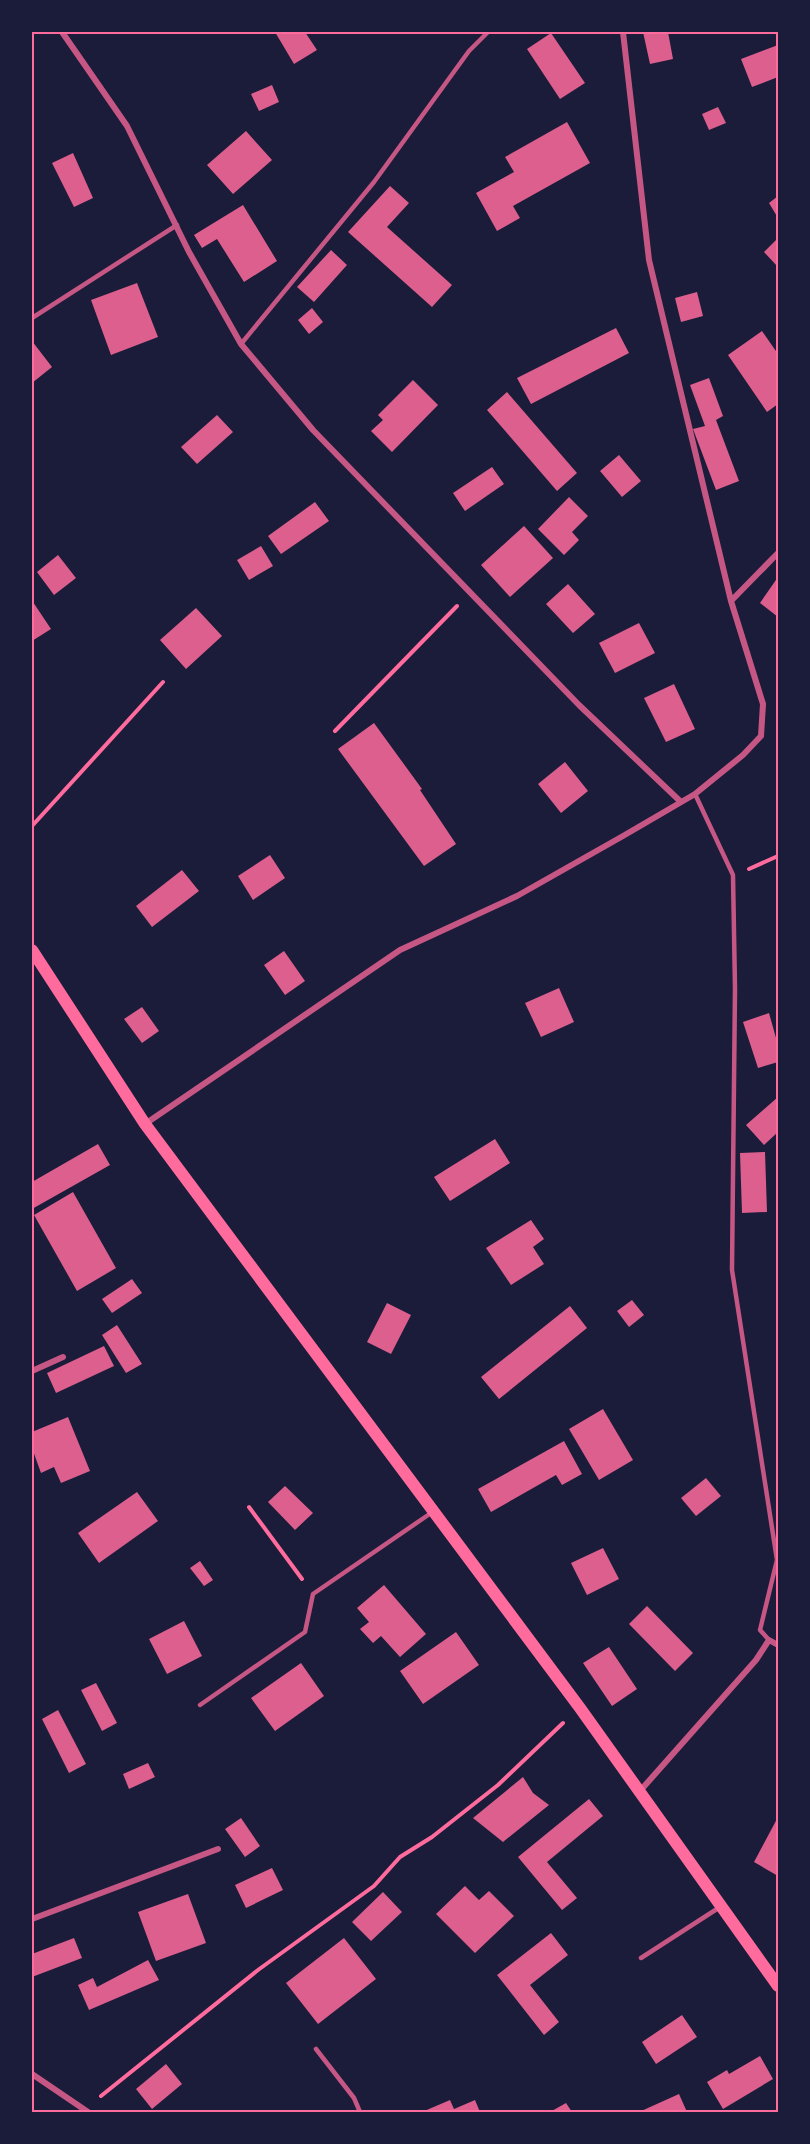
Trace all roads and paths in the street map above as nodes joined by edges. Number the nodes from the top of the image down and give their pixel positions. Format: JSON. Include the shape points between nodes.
{"nodes":[{"id":1,"x":62,"y":32,"type":"edge"},
{"id":2,"x":488,"y":32,"type":"edge"},
{"id":3,"x":623,"y":32,"type":"edge"},
{"id":4,"x":177,"y":225,"type":"junction"},
{"id":5,"x":32,"y":318,"type":"edge"},
{"id":6,"x":241,"y":344,"type":"junction"},
{"id":7,"x":778,"y":553,"type":"edge"},
{"id":8,"x":470,"y":593,"type":"junction"},
{"id":9,"x":730,"y":601,"type":"junction"},
{"id":10,"x":163,"y":682,"type":"dead end"},
{"id":11,"x":334,"y":731,"type":"dead end"},
{"id":12,"x":695,"y":794,"type":"junction"},
{"id":13,"x":681,"y":802,"type":"junction"},
{"id":14,"x":32,"y":826,"type":"edge"},
{"id":15,"x":778,"y":856,"type":"edge"},
{"id":16,"x":733,"y":875,"type":"junction"},
{"id":17,"x":32,"y":950,"type":"edge"},
{"id":18,"x":145,"y":1124,"type":"junction"},
{"id":19,"x":63,"y":1357,"type":"dead end"},
{"id":20,"x":32,"y":1371,"type":"edge"},
{"id":21,"x":249,"y":1507,"type":"dead end"},
{"id":22,"x":434,"y":1511,"type":"junction"},
{"id":23,"x":313,"y":1594,"type":"junction"},
{"id":24,"x":769,"y":1640,"type":"junction"},
{"id":25,"x":778,"y":1645,"type":"edge"},
{"id":26,"x":200,"y":1705,"type":"dead end"},
{"id":27,"x":580,"y":1708,"type":"junction"},
{"id":28,"x":640,"y":1791,"type":"junction"},
{"id":29,"x":218,"y":1849,"type":"dead end"},
{"id":30,"x":722,"y":1905,"type":"junction"},
{"id":31,"x":32,"y":1919,"type":"edge"},
{"id":32,"x":641,"y":1958,"type":"dead end"},
{"id":33,"x":778,"y":1986,"type":"edge"},
{"id":34,"x":316,"y":2049,"type":"dead end"},
{"id":35,"x":32,"y":2074,"type":"edge"},
{"id":36,"x":86,"y":2111,"type":"edge"},
{"id":37,"x":360,"y":2112,"type":"edge"}],
"edges":[{"from":1,"to":4,"type":"street","via":[[128,126]]},
{"from":2,"to":6,"type":"lane","via":[[469,51],[374,182]]},
{"from":3,"to":9,"type":"street","via":[[649,260]]},
{"from":4,"to":5,"type":"lane"},
{"from":4,"to":6,"type":"street"},
{"from":6,"to":8,"type":"street","via":[[313,430]]},
{"from":7,"to":9,"type":"street"},
{"from":8,"to":11,"type":"path"},
{"from":8,"to":13,"type":"street"},
{"from":9,"to":12,"type":"street","via":[[763,704],[761,736]]},
{"from":10,"to":14,"type":"path"},
{"from":12,"to":13,"type":"street"},
{"from":12,"to":16,"type":"lane"},
{"from":13,"to":18,"type":"street","via":[[517,896],[400,950]]},
{"from":15,"to":16,"type":"path"},
{"from":16,"to":24,"type":"lane","via":[[732,1270],[777,1560],[760,1630]]},
{"from":17,"to":18,"type":"main road"},
{"from":18,"to":22,"type":"main road"},
{"from":19,"to":20,"type":"street"},
{"from":21,"to":23,"type":"path"},
{"from":22,"to":23,"type":"lane"},
{"from":22,"to":27,"type":"main road"},
{"from":23,"to":26,"type":"lane","via":[[305,1632]]},
{"from":24,"to":25,"type":"street"},
{"from":24,"to":28,"type":"street","via":[[756,1660]]},
{"from":27,"to":28,"type":"main road"},
{"from":27,"to":36,"type":"path","via":[[498,1785],[400,1857],[374,1886],[289,1947]]},
{"from":28,"to":30,"type":"main road"},
{"from":29,"to":31,"type":"street"},
{"from":30,"to":32,"type":"lane"},
{"from":30,"to":33,"type":"main road"},
{"from":34,"to":37,"type":"lane","via":[[354,2098]]},
{"from":35,"to":36,"type":"street"}]}
